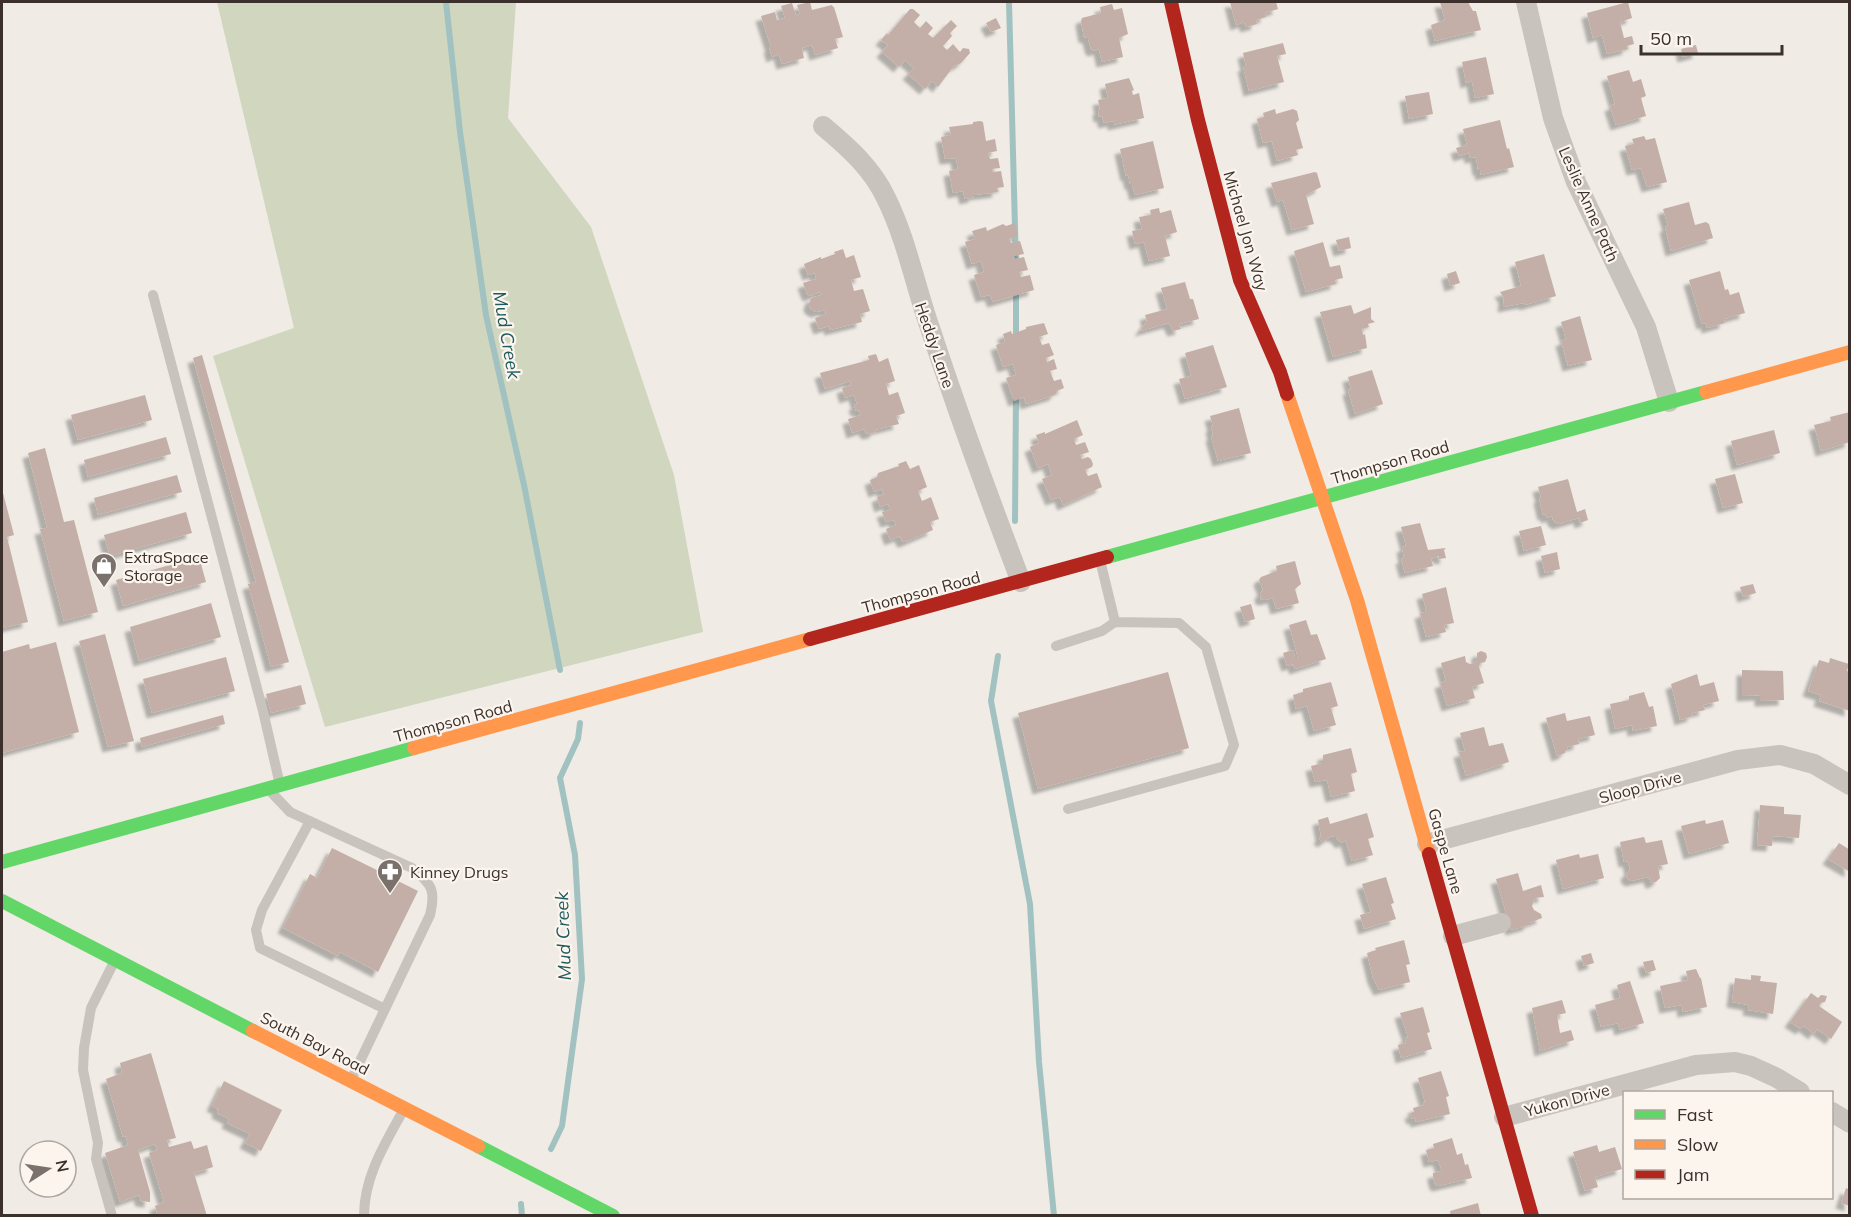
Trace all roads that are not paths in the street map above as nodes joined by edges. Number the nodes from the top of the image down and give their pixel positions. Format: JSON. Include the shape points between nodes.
{"nodes":[{"id":1,"x":1171,"y":2,"type":"edge"},
{"id":2,"x":1526,"y":2,"type":"edge"},
{"id":3,"x":823,"y":126,"type":"dead end"},
{"id":4,"x":153,"y":295,"type":"dead end"},
{"id":5,"x":1850,"y":352,"type":"edge"},
{"id":6,"x":1669,"y":402,"type":"junction"},
{"id":7,"x":1323,"y":498,"type":"junction"},
{"id":8,"x":1100,"y":560,"type":"junction"},
{"id":9,"x":1021,"y":582,"type":"junction"},
{"id":10,"x":1115,"y":622,"type":"junction"},
{"id":11,"x":1056,"y":646,"type":"dead end"},
{"id":12,"x":1850,"y":785,"type":"edge"},
{"id":13,"x":274,"y":787,"type":"junction"},
{"id":14,"x":1068,"y":810,"type":"dead end"},
{"id":15,"x":310,"y":821,"type":"junction"},
{"id":16,"x":1427,"y":844,"type":"junction"},
{"id":17,"x":2,"y":862,"type":"edge"},
{"id":18,"x":2,"y":901,"type":"edge"},
{"id":19,"x":1502,"y":923,"type":"dead end"},
{"id":20,"x":1453,"y":936,"type":"junction"},
{"id":21,"x":115,"y":959,"type":"junction"},
{"id":22,"x":385,"y":1009,"type":"junction"},
{"id":23,"x":351,"y":1080,"type":"junction"},
{"id":24,"x":1798,"y":1091,"type":"edge"},
{"id":25,"x":405,"y":1108,"type":"junction"},
{"id":26,"x":1504,"y":1118,"type":"junction"},
{"id":27,"x":112,"y":1215,"type":"edge"},
{"id":28,"x":364,"y":1215,"type":"edge"},
{"id":29,"x":613,"y":1215,"type":"edge"},
{"id":30,"x":1532,"y":1215,"type":"edge"}],
"edges":[{"from":1,"to":7,"type":"street","name":"Michael Jon Way","via":[[1240,280],[1280,372]]},
{"from":2,"to":6,"type":"street","name":"Leslie Anne Path","via":[[1552,118],[1576,182],[1646,327]]},
{"from":3,"to":9,"type":"street","name":"Heddy Lane","via":[[871,172],[886,196],[969,444]]},
{"from":4,"to":13,"type":"lane","via":[[263,711]]},
{"from":5,"to":6,"type":"street","name":"Thompson Road"},
{"from":6,"to":7,"type":"street","name":"Thompson Road"},
{"from":7,"to":8,"type":"street","name":"Thompson Road"},
{"from":7,"to":16,"type":"street","name":"Gaspe Lane","via":[[1357,600]]},
{"from":8,"to":9,"type":"street","name":"Thompson Road"},
{"from":8,"to":10,"type":"lane"},
{"from":9,"to":13,"type":"street","name":"Thompson Road"},
{"from":10,"to":11,"type":"lane","via":[[1102,631]]},
{"from":10,"to":14,"type":"lane","via":[[1179,623],[1206,646],[1234,745],[1225,766]]},
{"from":12,"to":16,"type":"street","name":"Sloop Drive","via":[[1814,764],[1780,756],[1738,760]]},
{"from":13,"to":15,"type":"lane","via":[[290,812]]},
{"from":13,"to":17,"type":"street","name":"Thompson Road"},
{"from":15,"to":22,"type":"lane","via":[[412,868],[429,882],[434,898],[430,915]]},
{"from":15,"to":22,"type":"lane","via":[[262,910],[256,930],[260,948]]},
{"from":16,"to":20,"type":"street","name":"Gaspe Lane"},
{"from":18,"to":21,"type":"street","name":"South Bay Road"},
{"from":19,"to":20,"type":"street"},
{"from":20,"to":26,"type":"street","name":"Gaspe Lane"},
{"from":21,"to":23,"type":"street","name":"South Bay Road"},
{"from":21,"to":27,"type":"lane","via":[[91,1008],[83,1070],[98,1143],[96,1159]]},
{"from":22,"to":23,"type":"lane"},
{"from":23,"to":25,"type":"street","name":"South Bay Road"},
{"from":24,"to":26,"type":"street","name":"Yukon Drive","via":[[1751,1066],[1735,1062],[1696,1065]]},
{"from":25,"to":28,"type":"lane","via":[[373,1167]]},
{"from":25,"to":29,"type":"street","name":"South Bay Road"},
{"from":26,"to":30,"type":"street","name":"Gaspe Lane"}]}
